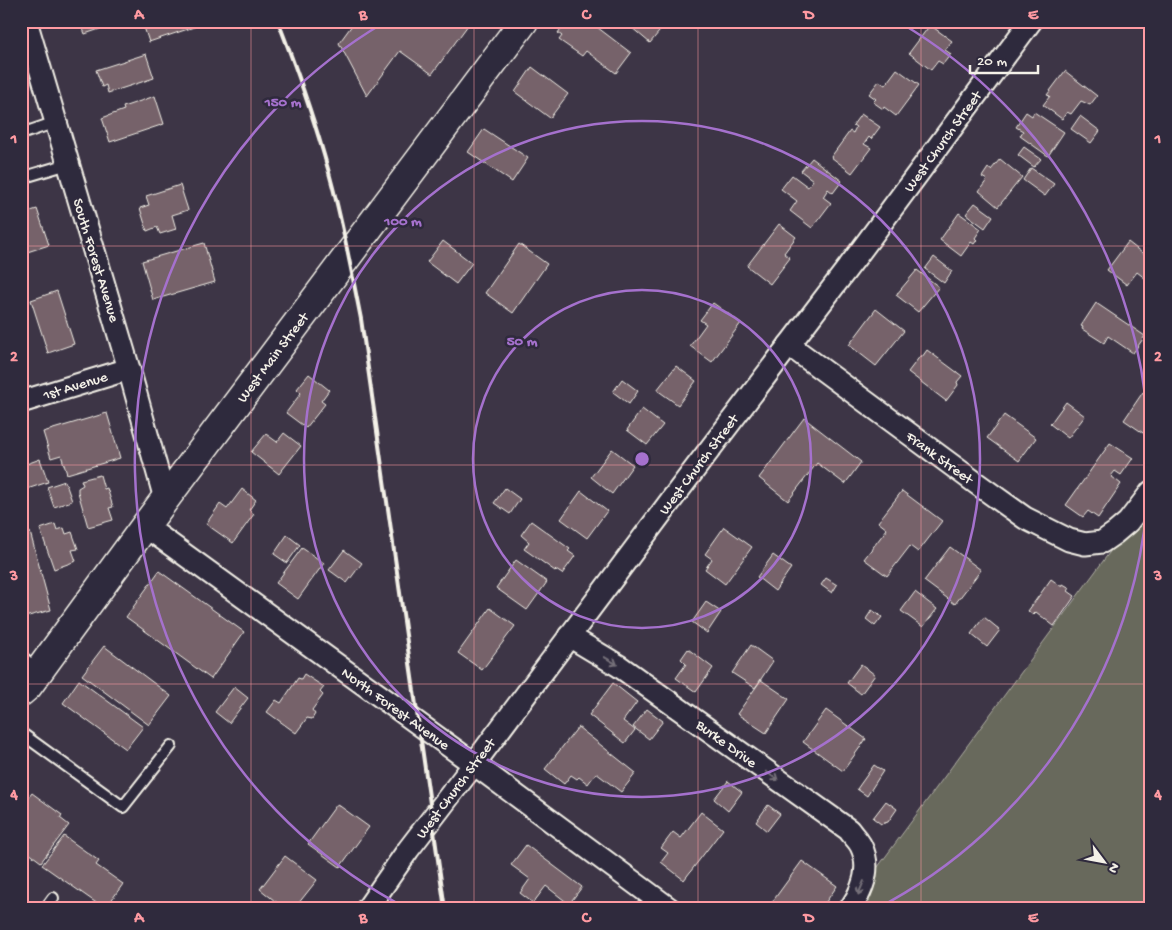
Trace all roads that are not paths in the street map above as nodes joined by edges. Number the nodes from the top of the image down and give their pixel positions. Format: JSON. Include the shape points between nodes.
{"nodes":[{"id":1,"x":26,"y":21,"type":"edge"},
{"id":2,"x":524,"y":21,"type":"edge"},
{"id":3,"x":1031,"y":21,"type":"edge"},
{"id":4,"x":29,"y":60,"type":"edge"},
{"id":5,"x":56,"y":122,"type":"junction"},
{"id":6,"x":21,"y":134,"type":"edge"},
{"id":7,"x":68,"y":164,"type":"junction"},
{"id":8,"x":21,"y":178,"type":"edge"},
{"id":9,"x":789,"y":345,"type":"junction"},
{"id":10,"x":129,"y":369,"type":"junction"},
{"id":11,"x":21,"y":402,"type":"edge"},
{"id":12,"x":1151,"y":492,"type":"edge"},
{"id":13,"x":165,"y":499,"type":"junction"},
{"id":14,"x":145,"y":526,"type":"junction"},
{"id":15,"x":570,"y":636,"type":"junction"},
{"id":16,"x":30,"y":663,"type":"edge"},
{"id":17,"x":21,"y":692,"type":"edge"},
{"id":18,"x":21,"y":733,"type":"edge"},
{"id":19,"x":170,"y":746,"type":"dead end"},
{"id":20,"x":474,"y":764,"type":"junction"},
{"id":21,"x":53,"y":898,"type":"dead end"},
{"id":22,"x":45,"y":909,"type":"edge"},
{"id":23,"x":367,"y":909,"type":"edge"},
{"id":24,"x":670,"y":909,"type":"edge"},
{"id":25,"x":850,"y":909,"type":"edge"}],
"edges":[{"from":1,"to":4,"type":"street","name":"South Forest Avenue"},
{"from":2,"to":13,"type":"main road","name":"West Main Street"},
{"from":3,"to":9,"type":"street","name":"West Church Street"},
{"from":4,"to":5,"type":"street","name":"South Forest Avenue"},
{"from":5,"to":6,"type":"lane"},
{"from":5,"to":7,"type":"street","name":"South Forest Avenue"},
{"from":7,"to":8,"type":"lane"},
{"from":7,"to":10,"type":"street","name":"South Forest Avenue"},
{"from":9,"to":12,"type":"street","name":"Frank Street","via":[[1025,518],[1069,540],[1085,544],[1102,542],[1128,522]]},
{"from":9,"to":15,"type":"street","name":"West Church Street"},
{"from":10,"to":11,"type":"street","name":"1st Avenue"},
{"from":10,"to":13,"type":"street","name":"South Forest Avenue"},
{"from":13,"to":14,"type":"main road","name":"West Main Street"},
{"from":14,"to":16,"type":"main road","name":"West Main Street"},
{"from":14,"to":20,"type":"street","name":"North Forest Avenue"},
{"from":15,"to":20,"type":"street","name":"West Church Street"},
{"from":15,"to":25,"type":"street","name":"Burke Drive","one_way":true,"via":[[619,666],[848,830],[860,845],[866,866],[862,889]]},
{"from":16,"to":17,"type":"main road","name":"West Main Street","via":[[28,686]]},
{"from":18,"to":19,"type":"lane","via":[[123,807]]},
{"from":20,"to":23,"type":"street","name":"West Church Street"},
{"from":20,"to":24,"type":"street","name":"North Forest Avenue"},
{"from":21,"to":22,"type":"lane"}]}
